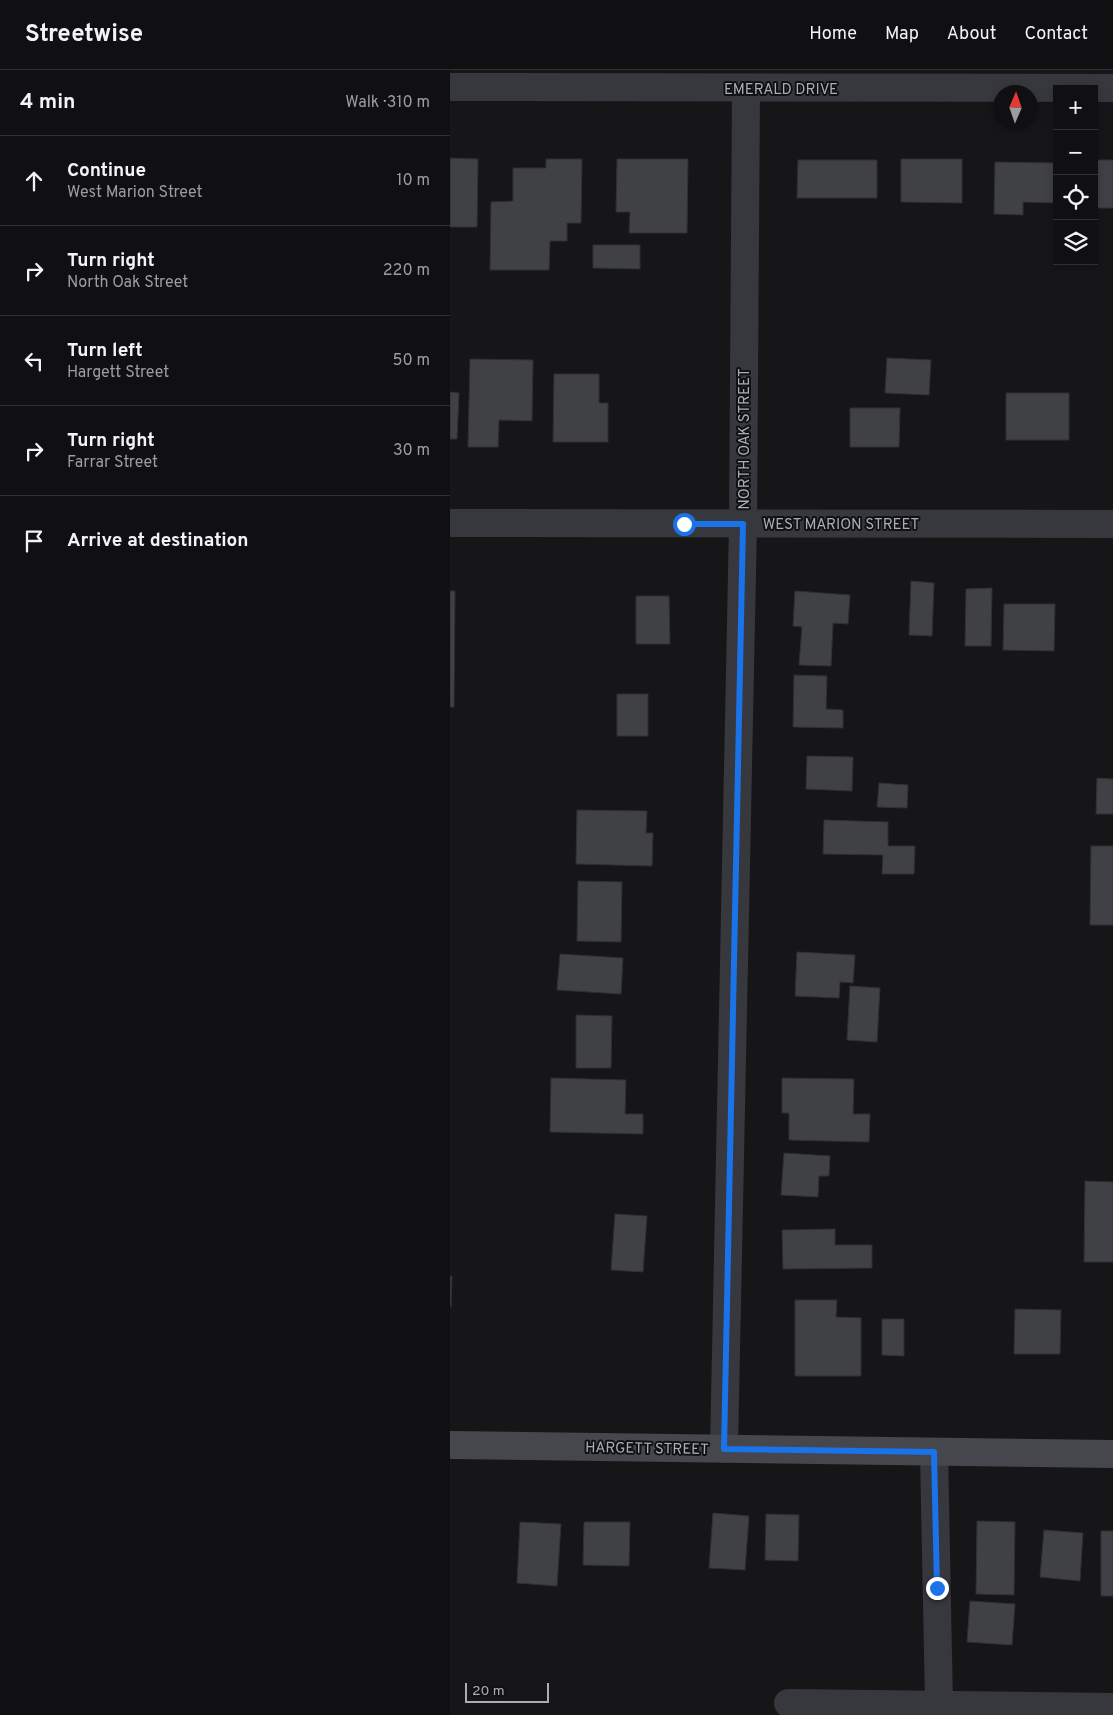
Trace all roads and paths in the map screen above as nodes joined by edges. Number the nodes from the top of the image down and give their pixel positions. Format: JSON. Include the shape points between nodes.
{"nodes":[{"id":1,"x":697,"y":79,"type":"edge"},
{"id":2,"x":450,"y":87,"type":"edge"},
{"id":3,"x":1113,"y":88,"type":"edge"},
{"id":4,"x":746,"y":89,"type":"junction"},
{"id":5,"x":450,"y":523,"type":"edge"},
{"id":6,"x":743,"y":524,"type":"junction"},
{"id":7,"x":1113,"y":524,"type":"edge"},
{"id":8,"x":450,"y":1445,"type":"edge"},
{"id":9,"x":724,"y":1449,"type":"junction"},
{"id":10,"x":934,"y":1452,"type":"junction"},
{"id":11,"x":1113,"y":1454,"type":"edge"},
{"id":12,"x":788,"y":1703,"type":"dead end"},
{"id":13,"x":939,"y":1705,"type":"junction"},
{"id":14,"x":1113,"y":1707,"type":"edge"}],
"edges":[{"from":1,"to":2,"type":"street","name":"EMERALD DRIVE"},
{"from":1,"to":4,"type":"street","name":"EMERALD DRIVE"},
{"from":3,"to":4,"type":"street","name":"EMERALD DRIVE"},
{"from":4,"to":6,"type":"street","name":"NORTH OAK STREET"},
{"from":5,"to":6,"type":"street","name":"WEST MARION STREET"},
{"from":6,"to":7,"type":"street","name":"WEST MARION STREET"},
{"from":6,"to":9,"type":"street","name":"NORTH OAK STREET"},
{"from":8,"to":9,"type":"street","name":"HARGETT STREET"},
{"from":9,"to":10,"type":"street","name":"HARGETT STREET"},
{"from":10,"to":11,"type":"street","name":"HARGETT STREET"},
{"from":10,"to":13,"type":"street"},
{"from":12,"to":13,"type":"street"},
{"from":13,"to":14,"type":"street"}]}
